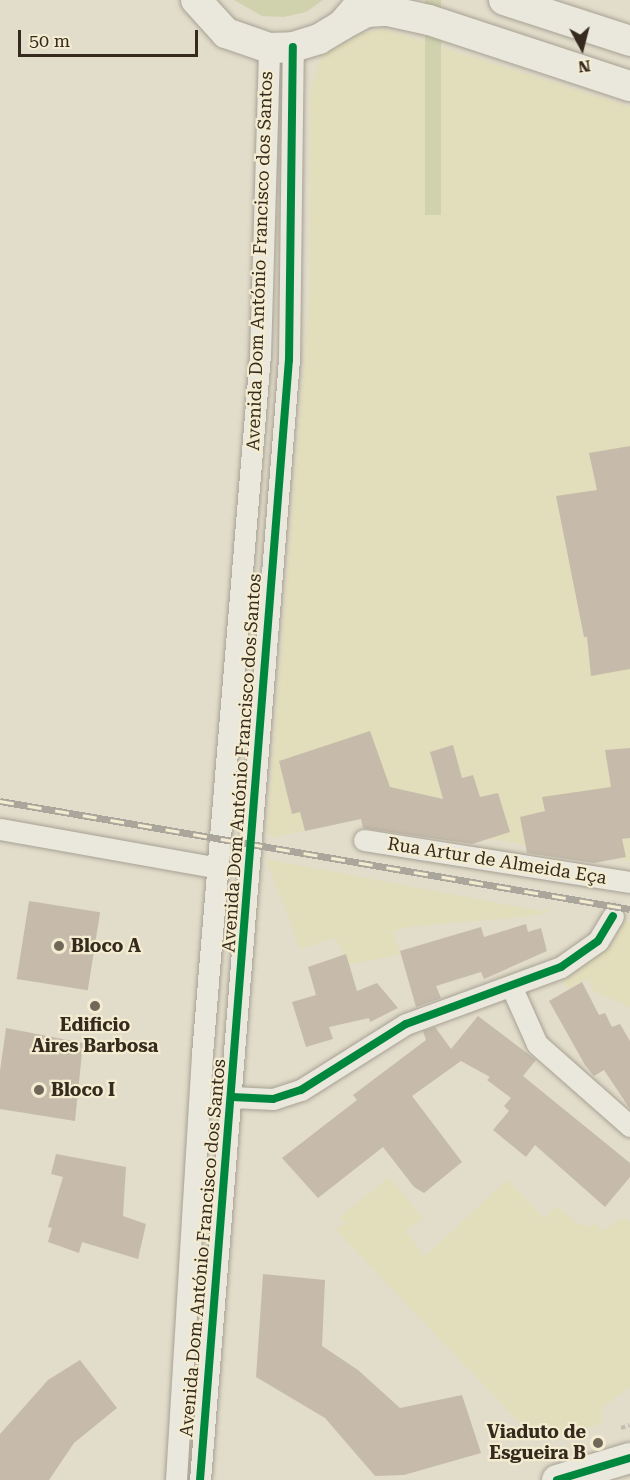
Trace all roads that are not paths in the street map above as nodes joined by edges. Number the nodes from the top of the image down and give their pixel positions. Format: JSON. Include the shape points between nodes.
{"nodes":[{"id":1,"x":196,"y":0,"type":"edge"},
{"id":2,"x":361,"y":0,"type":"edge"},
{"id":3,"x":504,"y":0,"type":"edge"},
{"id":4,"x":342,"y":25,"type":"junction"},
{"id":5,"x":630,"y":41,"type":"edge"},
{"id":6,"x":281,"y":48,"type":"junction"},
{"id":7,"x":630,"y":86,"type":"edge"},
{"id":8,"x":0,"y":829,"type":"edge"},
{"id":9,"x":364,"y":840,"type":"dead end"},
{"id":10,"x":219,"y":868,"type":"junction"},
{"id":11,"x":630,"y":882,"type":"edge"},
{"id":12,"x":613,"y":916,"type":"dead end"},
{"id":13,"x":512,"y":988,"type":"junction"},
{"id":14,"x":232,"y":1097,"type":"junction"},
{"id":15,"x":630,"y":1126,"type":"edge"},
{"id":16,"x":630,"y":1458,"type":"edge"},
{"id":17,"x":176,"y":1480,"type":"edge"},
{"id":18,"x":200,"y":1480,"type":"edge"},
{"id":19,"x":557,"y":1480,"type":"edge"}],
"edges":[{"from":1,"to":6,"type":"main road","via":[[226,33]]},
{"from":2,"to":4,"type":"main road"},
{"from":3,"to":5,"type":"main road"},
{"from":4,"to":6,"type":"main road","via":[[319,39]]},
{"from":4,"to":7,"type":"main road","via":[[366,12],[388,11],[429,20]]},
{"from":6,"to":10,"type":"street","name":"Avenida Dom António Francisco dos Santos"},
{"from":6,"to":14,"type":"street","name":"Avenida Dom António Francisco dos Santos","via":[[289,360]]},
{"from":8,"to":10,"type":"street"},
{"from":9,"to":11,"type":"street","name":"Rua Artur de Almeida Eça"},
{"from":10,"to":17,"type":"street","name":"Avenida Dom António Francisco dos Santos","via":[[202,1054]]},
{"from":12,"to":13,"type":"street","via":[[598,941],[561,967]]},
{"from":13,"to":14,"type":"street","via":[[406,1024],[301,1090],[273,1099]]},
{"from":13,"to":15,"type":"street","via":[[537,1044]]},
{"from":14,"to":18,"type":"street","name":"Avenida Dom António Francisco dos Santos"},
{"from":16,"to":19,"type":"main road"}]}
